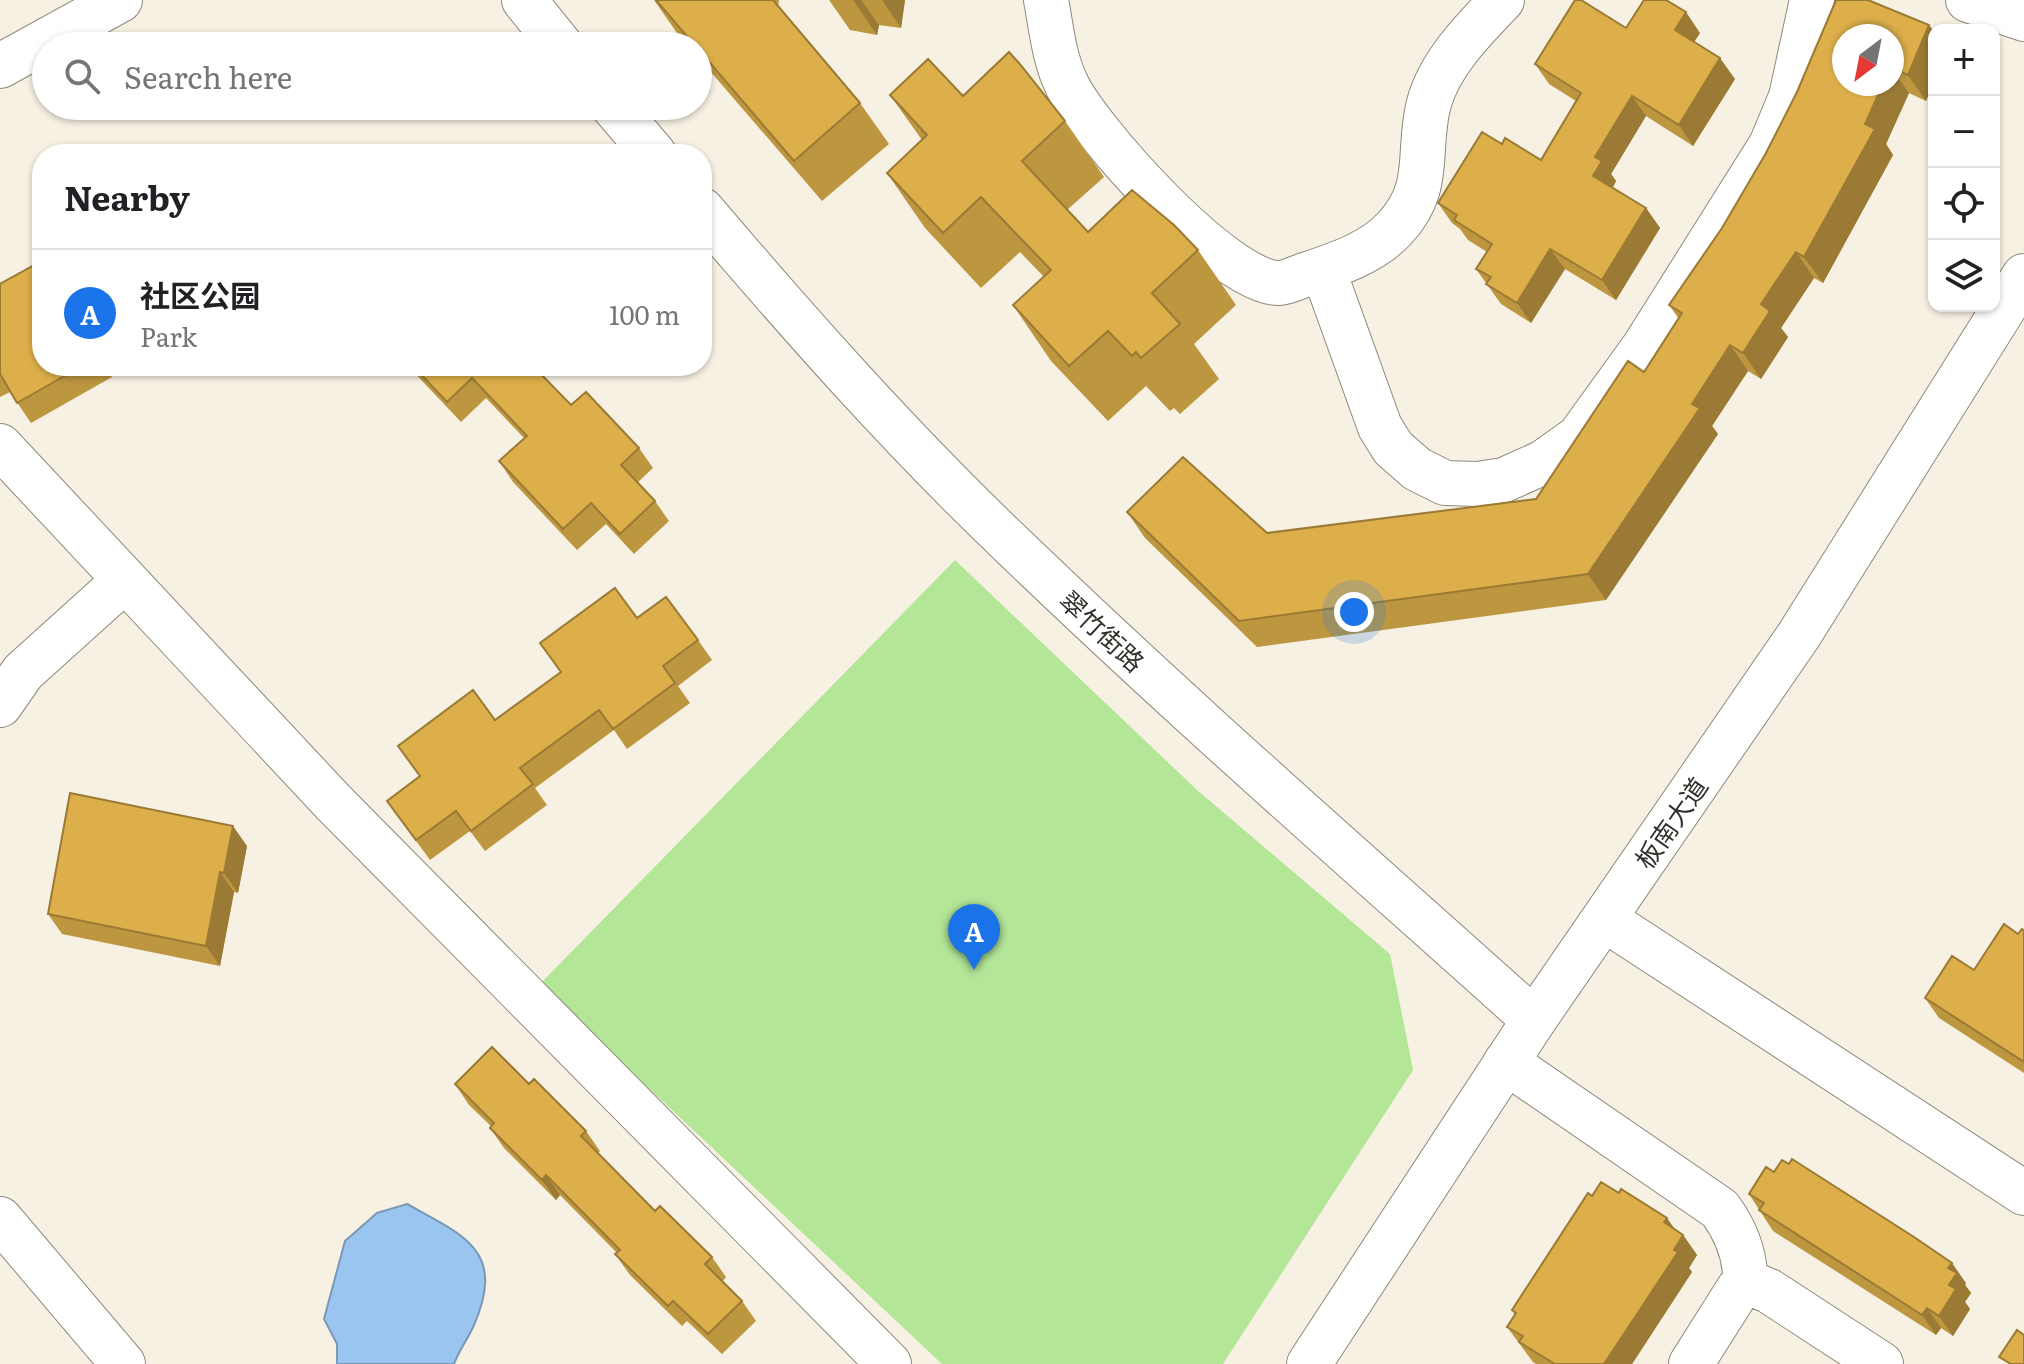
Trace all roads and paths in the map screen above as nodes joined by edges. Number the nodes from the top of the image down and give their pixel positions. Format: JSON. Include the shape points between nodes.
{"nodes":[{"id":1,"x":120,"y":0,"type":"edge"},
{"id":2,"x":524,"y":0,"type":"edge"},
{"id":3,"x":1046,"y":0,"type":"edge"},
{"id":4,"x":1502,"y":0,"type":"edge"},
{"id":5,"x":1812,"y":0,"type":"edge"},
{"id":6,"x":1968,"y":0,"type":"edge"},
{"id":7,"x":2024,"y":19,"type":"edge"},
{"id":8,"x":62,"y":32,"type":"edge"},
{"id":9,"x":550,"y":32,"type":"edge"},
{"id":10,"x":32,"y":48,"type":"edge"},
{"id":11,"x":0,"y":66,"type":"edge"},
{"id":12,"x":625,"y":120,"type":"edge"},
{"id":13,"x":645,"y":144,"type":"edge"},
{"id":14,"x":712,"y":222,"type":"edge"},
{"id":15,"x":1323,"y":269,"type":"junction"},
{"id":16,"x":2024,"y":276,"type":"edge"},
{"id":17,"x":0,"y":446,"type":"edge"},
{"id":18,"x":125,"y":580,"type":"junction"},
{"id":19,"x":0,"y":705,"type":"edge"},
{"id":20,"x":1604,"y":919,"type":"junction"},
{"id":21,"x":1534,"y":1020,"type":"junction"},
{"id":22,"x":1506,"y":1062,"type":"junction"},
{"id":23,"x":2024,"y":1193,"type":"edge"},
{"id":24,"x":0,"y":1219,"type":"edge"},
{"id":25,"x":1745,"y":1283,"type":"junction"},
{"id":26,"x":877,"y":1360,"type":"edge"},
{"id":27,"x":123,"y":1364,"type":"edge"},
{"id":28,"x":1309,"y":1364,"type":"edge"},
{"id":29,"x":1691,"y":1364,"type":"edge"},
{"id":30,"x":1881,"y":1364,"type":"edge"}],
"edges":[{"from":1,"to":8,"type":"street"},
{"from":2,"to":9,"type":"street"},
{"from":3,"to":15,"type":"street","via":[[1066,83],[1105,141],[1181,222],[1258,278],[1279,283]]},
{"from":4,"to":15,"type":"street","via":[[1445,68],[1429,103],[1419,189],[1408,211],[1372,246]]},
{"from":5,"to":15,"type":"street","via":[[1791,97],[1771,145],[1644,347],[1579,437],[1544,462],[1504,480],[1478,484],[1445,483],[1417,469],[1393,448],[1380,427]]},
{"from":6,"to":7,"type":"street"},
{"from":10,"to":11,"type":"street"},
{"from":12,"to":13,"type":"street"},
{"from":14,"to":21,"type":"street","name":"翠竹街路","via":[[811,338],[1009,542]]},
{"from":16,"to":20,"type":"street","name":"板南大道","via":[[1799,635]]},
{"from":17,"to":18,"type":"street"},
{"from":18,"to":19,"type":"street","via":[[23,672]]},
{"from":18,"to":26,"type":"street","via":[[333,802]]},
{"from":20,"to":21,"type":"street","name":"板南大道"},
{"from":20,"to":23,"type":"street"},
{"from":21,"to":22,"type":"street","name":"板南大道"},
{"from":22,"to":25,"type":"street","via":[[1720,1209],[1743,1255]]},
{"from":22,"to":28,"type":"street","name":"板南大道"},
{"from":24,"to":27,"type":"street"},
{"from":25,"to":29,"type":"street"},
{"from":25,"to":30,"type":"street","via":[[1769,1291]]}]}
